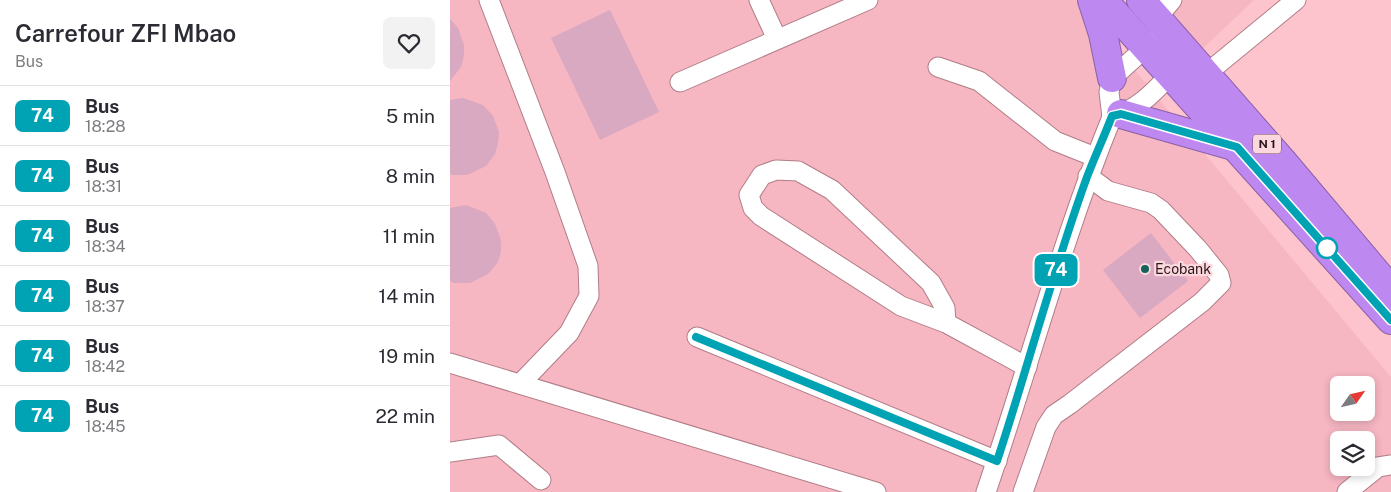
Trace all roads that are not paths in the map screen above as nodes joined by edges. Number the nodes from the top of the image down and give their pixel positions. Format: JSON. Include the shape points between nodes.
{"nodes":[{"id":1,"x":490,"y":0,"type":"edge"},
{"id":2,"x":759,"y":0,"type":"edge"},
{"id":3,"x":868,"y":0,"type":"edge"},
{"id":4,"x":1092,"y":0,"type":"edge"},
{"id":5,"x":1103,"y":0,"type":"edge"},
{"id":6,"x":1296,"y":0,"type":"edge"},
{"id":7,"x":847,"y":4,"type":"edge"},
{"id":8,"x":1159,"y":12,"type":"edge"},
{"id":9,"x":778,"y":39,"type":"junction"},
{"id":10,"x":1146,"y":48,"type":"junction"},
{"id":11,"x":1198,"y":64,"type":"junction"},
{"id":12,"x":938,"y":67,"type":"dead end"},
{"id":13,"x":1170,"y":75,"type":"junction"},
{"id":14,"x":1112,"y":78,"type":"junction"},
{"id":15,"x":680,"y":82,"type":"dead end"},
{"id":16,"x":1116,"y":115,"type":"junction"},
{"id":17,"x":1237,"y":147,"type":"junction"},
{"id":18,"x":1095,"y":157,"type":"junction"},
{"id":19,"x":1088,"y":176,"type":"junction"},
{"id":20,"x":1391,"y":290,"type":"edge"},
{"id":21,"x":1391,"y":320,"type":"edge"},
{"id":22,"x":946,"y":323,"type":"junction"},
{"id":23,"x":696,"y":337,"type":"dead end"},
{"id":24,"x":450,"y":363,"type":"edge"},
{"id":25,"x":1027,"y":367,"type":"junction"},
{"id":26,"x":520,"y":384,"type":"junction"},
{"id":27,"x":450,"y":452,"type":"edge"},
{"id":28,"x":997,"y":461,"type":"junction"},
{"id":29,"x":1391,"y":465,"type":"edge"},
{"id":30,"x":541,"y":480,"type":"dead end"},
{"id":31,"x":876,"y":492,"type":"edge"},
{"id":32,"x":986,"y":492,"type":"edge"},
{"id":33,"x":1023,"y":492,"type":"edge"},
{"id":34,"x":1347,"y":492,"type":"edge"}],
"edges":[{"from":1,"to":26,"type":"street","via":[[588,266],[589,296],[570,334]]},
{"from":2,"to":9,"type":"street"},
{"from":3,"to":7,"type":"street"},
{"from":4,"to":14,"type":"highway"},
{"from":5,"to":10,"type":"highway","number":"N 1"},
{"from":6,"to":11,"type":"street"},
{"from":7,"to":9,"type":"street"},
{"from":8,"to":10,"type":"street"},
{"from":8,"to":11,"type":"highway","number":"N 1"},
{"from":9,"to":15,"type":"street"},
{"from":10,"to":13,"type":"highway","number":"N 1"},
{"from":10,"to":14,"type":"street"},
{"from":11,"to":13,"type":"street"},
{"from":11,"to":20,"type":"highway","number":"N 1"},
{"from":12,"to":18,"type":"street","via":[[979,81],[1056,141]]},
{"from":13,"to":16,"type":"street","via":[[1140,103]]},
{"from":13,"to":17,"type":"highway","number":"N 1"},
{"from":14,"to":16,"type":"street","via":[[1109,92]]},
{"from":16,"to":17,"type":"highway"},
{"from":16,"to":18,"type":"street"},
{"from":17,"to":21,"type":"highway","number":"N 1"},
{"from":18,"to":19,"type":"street"},
{"from":19,"to":25,"type":"street"},
{"from":19,"to":33,"type":"street","via":[[1108,191],[1151,203],[1161,210],[1198,249],[1219,275],[1221,283],[1202,302],[1054,415],[1046,427]]},
{"from":22,"to":22,"type":"street","via":[[901,306],[761,216],[753,208],[749,195],[762,176],[776,170],[798,171],[832,190],[931,282],[945,308]]},
{"from":22,"to":25,"type":"street"},
{"from":23,"to":28,"type":"street"},
{"from":24,"to":26,"type":"street"},
{"from":25,"to":28,"type":"street"},
{"from":26,"to":31,"type":"street"},
{"from":27,"to":30,"type":"street","via":[[499,445]]},
{"from":28,"to":32,"type":"street"},
{"from":29,"to":34,"type":"street","via":[[1378,467]]}]}
